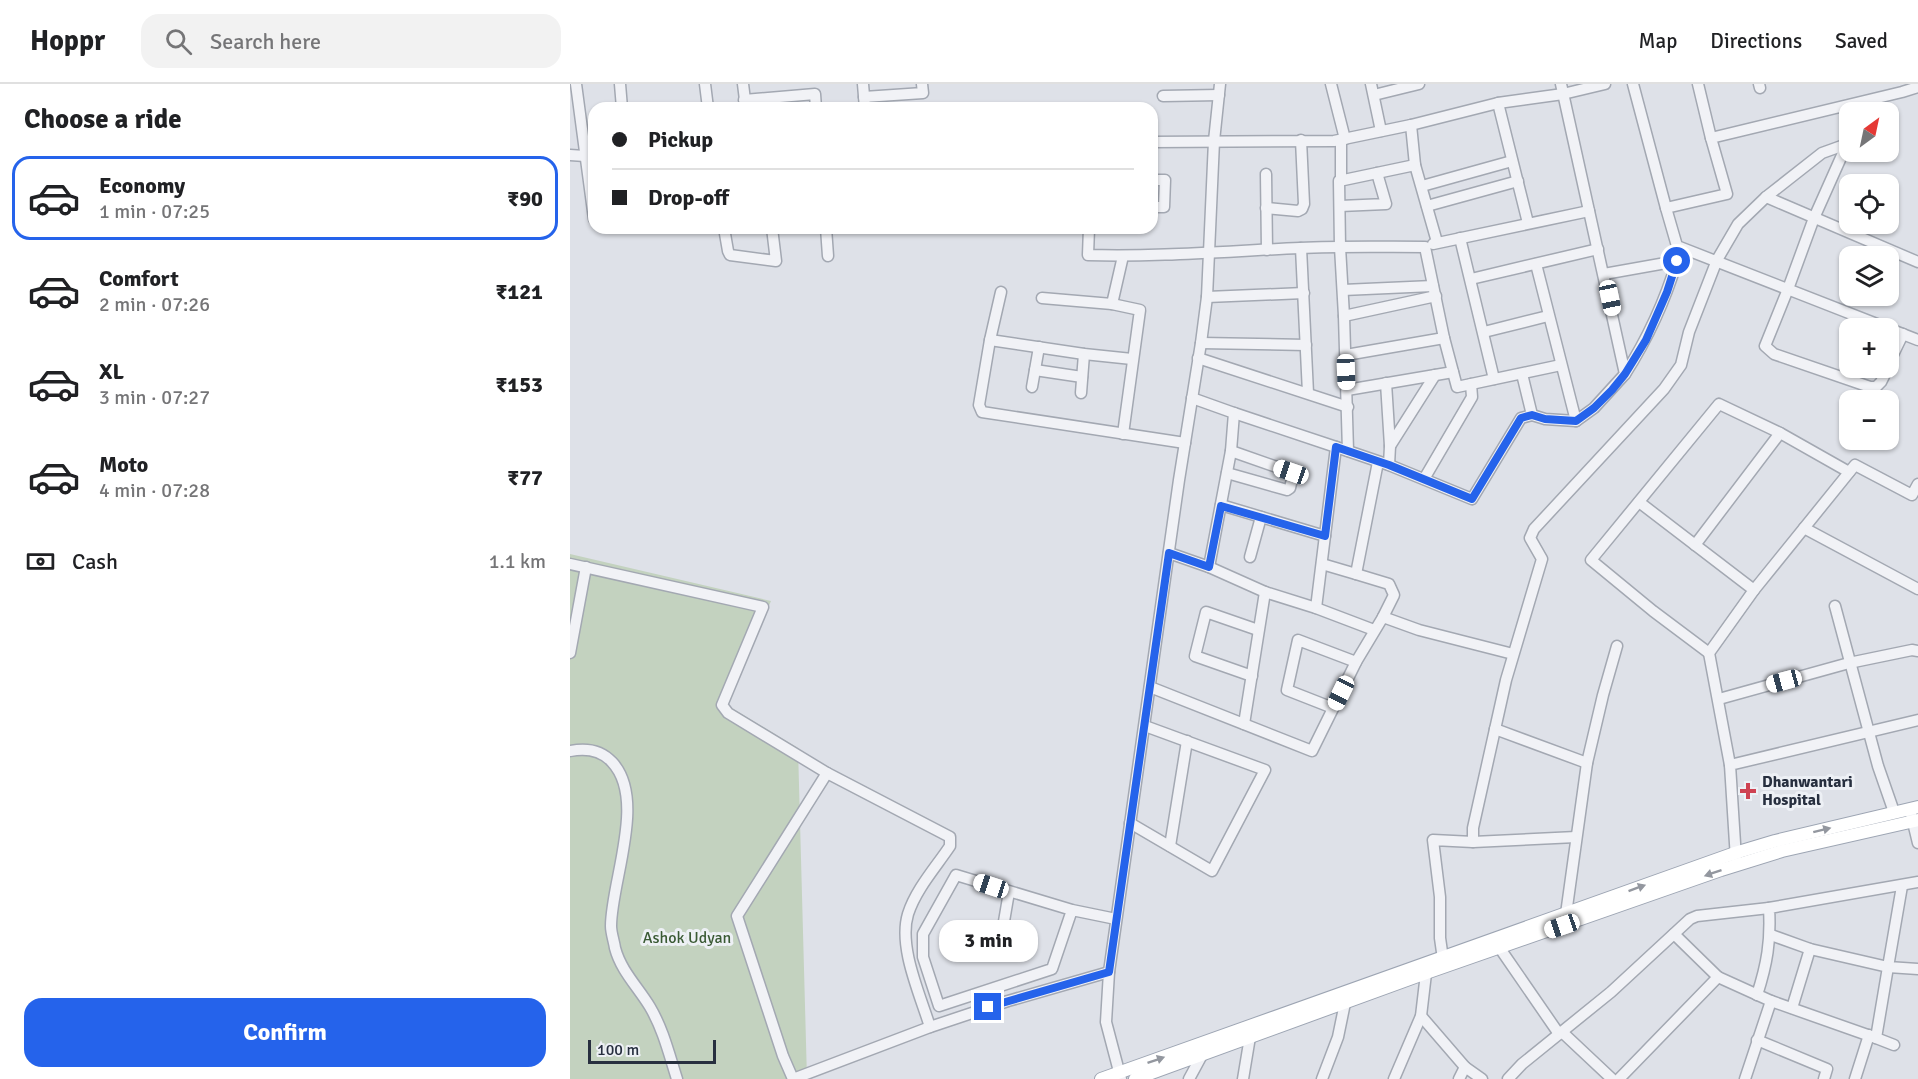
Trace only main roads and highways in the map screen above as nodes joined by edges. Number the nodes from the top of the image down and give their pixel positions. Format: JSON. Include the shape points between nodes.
{"nodes":[{"id":1,"x":1914,"y":807,"type":"edge"},
{"id":2,"x":1915,"y":821,"type":"edge"},
{"id":3,"x":1736,"y":859,"type":"junction"},
{"id":4,"x":1443,"y":962,"type":"junction"},
{"id":5,"x":1427,"y":968,"type":"junction"},
{"id":6,"x":1120,"y":1076,"type":"edge"},
{"id":7,"x":1101,"y":1079,"type":"edge"},
{"id":8,"x":1135,"y":1079,"type":"edge"}],
"edges":[{"from":3,"to":1,"type":"main road","one_way":true,"via":[[1775,841],[1893,807]]},
{"from":2,"to":3,"type":"main road"},
{"from":4,"to":3,"type":"main road","one_way":true,"via":[[1566,914]]},
{"from":3,"to":4,"type":"main road","one_way":true,"via":[[1499,947]]},
{"from":4,"to":5,"type":"main road"},
{"from":6,"to":5,"type":"main road","one_way":true,"via":[[1371,984]]},
{"from":5,"to":8,"type":"main road","via":[[1345,1003]]},
{"from":6,"to":7,"type":"main road"}]}
